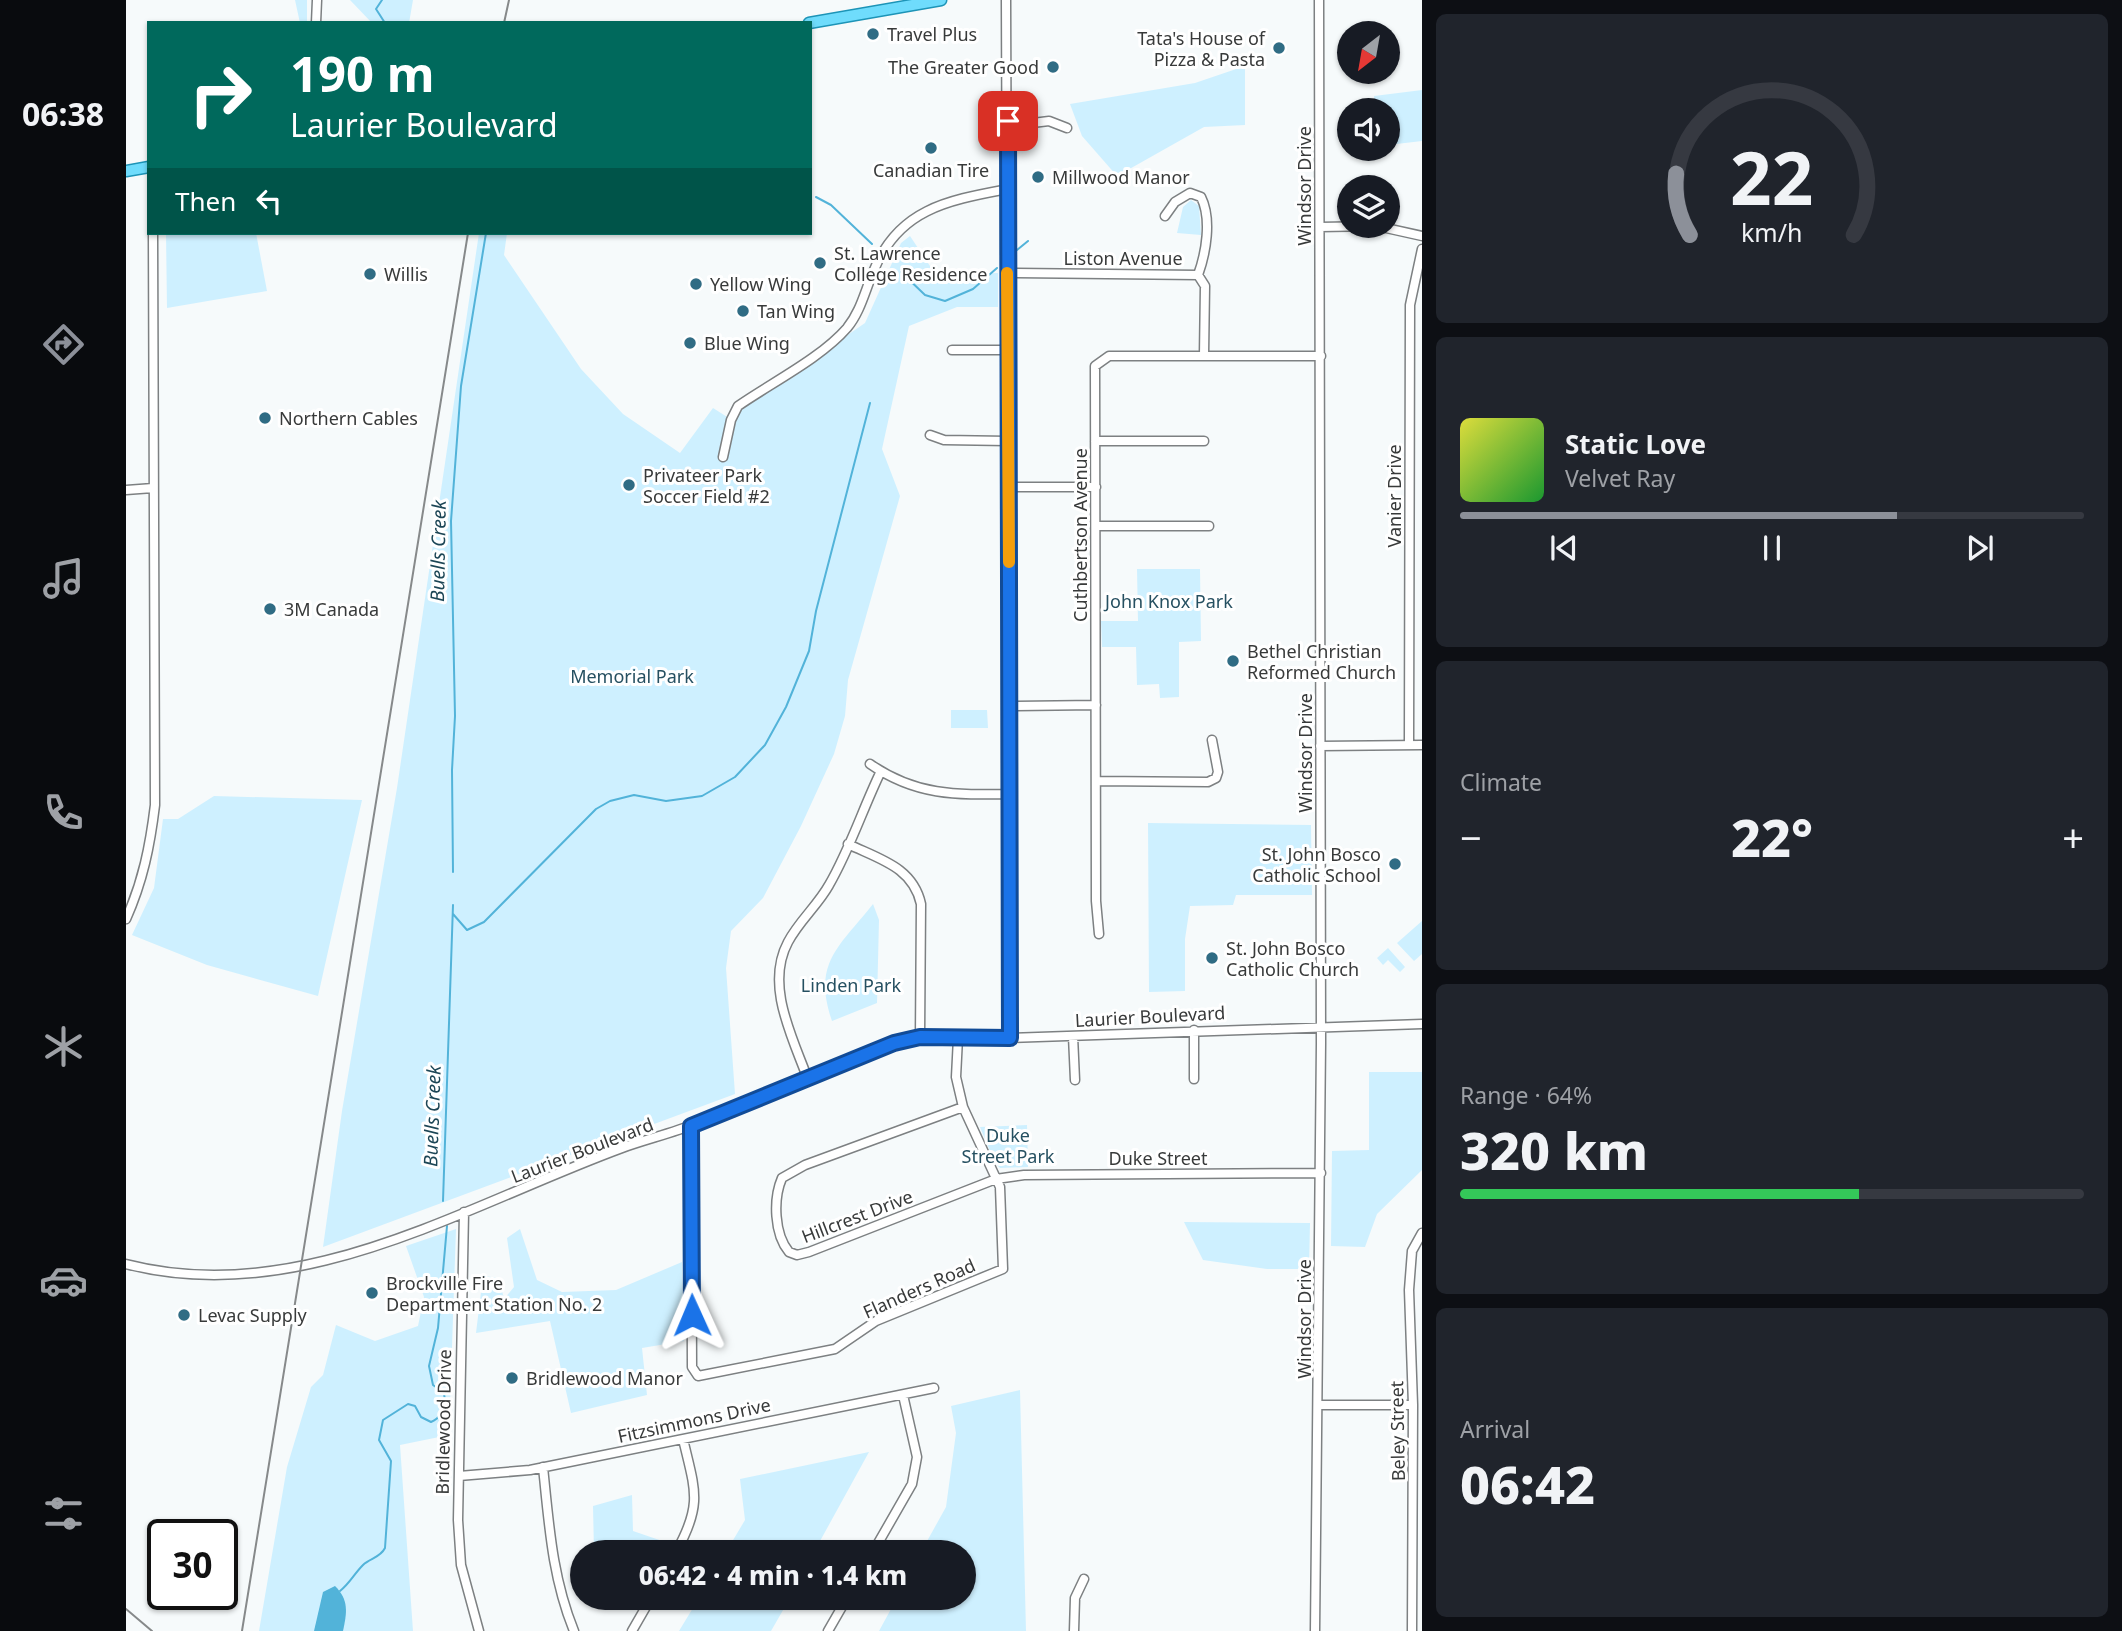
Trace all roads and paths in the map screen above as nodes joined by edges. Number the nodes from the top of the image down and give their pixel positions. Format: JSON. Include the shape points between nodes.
{"nodes":[{"id":1,"x":317,"y":0,"type":"edge"},
{"id":2,"x":941,"y":0,"type":"edge"},
{"id":3,"x":1006,"y":0,"type":"edge"},
{"id":4,"x":1320,"y":0,"type":"edge"},
{"id":5,"x":316,"y":21,"type":"edge"},
{"id":6,"x":812,"y":22,"type":"edge"},
{"id":7,"x":1008,"y":121,"type":"junction"},
{"id":8,"x":1067,"y":128,"type":"dead end"},
{"id":9,"x":147,"y":167,"type":"edge"},
{"id":10,"x":126,"y":171,"type":"edge"},
{"id":11,"x":1008,"y":188,"type":"junction"},
{"id":12,"x":1165,"y":216,"type":"dead end"},
{"id":13,"x":1320,"y":227,"type":"junction"},
{"id":14,"x":153,"y":235,"type":"edge"},
{"id":15,"x":1422,"y":236,"type":"edge"},
{"id":16,"x":1422,"y":249,"type":"edge"},
{"id":17,"x":1007,"y":273,"type":"junction"},
{"id":18,"x":1198,"y":275,"type":"junction"},
{"id":19,"x":952,"y":350,"type":"dead end"},
{"id":20,"x":1008,"y":350,"type":"junction"},
{"id":21,"x":1204,"y":355,"type":"junction"},
{"id":22,"x":1321,"y":356,"type":"junction"},
{"id":23,"x":930,"y":435,"type":"dead end"},
{"id":24,"x":1205,"y":440,"type":"dead end"},
{"id":25,"x":1009,"y":441,"type":"junction"},
{"id":26,"x":1095,"y":441,"type":"junction"},
{"id":27,"x":723,"y":457,"type":"dead end"},
{"id":28,"x":1009,"y":487,"type":"junction"},
{"id":29,"x":1096,"y":487,"type":"junction"},
{"id":30,"x":153,"y":488,"type":"junction"},
{"id":31,"x":126,"y":490,"type":"edge"},
{"id":32,"x":1096,"y":526,"type":"junction"},
{"id":33,"x":1209,"y":526,"type":"dead end"},
{"id":34,"x":1096,"y":705,"type":"junction"},
{"id":35,"x":1011,"y":706,"type":"junction"},
{"id":36,"x":1212,"y":740,"type":"dead end"},
{"id":37,"x":1409,"y":745,"type":"junction"},
{"id":38,"x":1422,"y":745,"type":"edge"},
{"id":39,"x":1320,"y":746,"type":"junction"},
{"id":40,"x":870,"y":764,"type":"dead end"},
{"id":41,"x":881,"y":771,"type":"junction"},
{"id":42,"x":1097,"y":781,"type":"junction"},
{"id":43,"x":1010,"y":794,"type":"junction"},
{"id":44,"x":848,"y":844,"type":"junction"},
{"id":45,"x":126,"y":919,"type":"edge"},
{"id":46,"x":1099,"y":934,"type":"dead end"},
{"id":47,"x":1422,"y":1024,"type":"edge"},
{"id":48,"x":1321,"y":1027,"type":"junction"},
{"id":49,"x":1194,"y":1030,"type":"junction"},
{"id":50,"x":1073,"y":1036,"type":"junction"},
{"id":51,"x":920,"y":1037,"type":"junction"},
{"id":52,"x":958,"y":1038,"type":"junction"},
{"id":53,"x":1010,"y":1038,"type":"junction"},
{"id":54,"x":807,"y":1077,"type":"junction"},
{"id":55,"x":1194,"y":1079,"type":"dead end"},
{"id":56,"x":1075,"y":1080,"type":"dead end"},
{"id":57,"x":963,"y":1107,"type":"junction"},
{"id":58,"x":691,"y":1126,"type":"junction"},
{"id":59,"x":1321,"y":1173,"type":"junction"},
{"id":60,"x":996,"y":1179,"type":"junction"},
{"id":61,"x":464,"y":1212,"type":"junction"},
{"id":62,"x":1422,"y":1233,"type":"edge"},
{"id":63,"x":126,"y":1264,"type":"edge"},
{"id":64,"x":934,"y":1388,"type":"dead end"},
{"id":65,"x":903,"y":1395,"type":"junction"},
{"id":66,"x":1319,"y":1405,"type":"junction"},
{"id":67,"x":1413,"y":1405,"type":"junction"},
{"id":68,"x":683,"y":1439,"type":"junction"},
{"id":69,"x":543,"y":1467,"type":"junction"},
{"id":70,"x":459,"y":1476,"type":"junction"},
{"id":71,"x":1418,"y":1490,"type":"edge"},
{"id":72,"x":683,"y":1540,"type":"edge"},
{"id":73,"x":880,"y":1540,"type":"edge"},
{"id":74,"x":1084,"y":1579,"type":"dead end"},
{"id":75,"x":644,"y":1610,"type":"edge"},
{"id":76,"x":840,"y":1610,"type":"edge"},
{"id":77,"x":479,"y":1631,"type":"edge"},
{"id":78,"x":574,"y":1631,"type":"edge"},
{"id":79,"x":632,"y":1631,"type":"edge"},
{"id":80,"x":828,"y":1631,"type":"edge"},
{"id":81,"x":1074,"y":1631,"type":"edge"},
{"id":82,"x":1315,"y":1631,"type":"edge"},
{"id":83,"x":1412,"y":1631,"type":"edge"}],
"edges":[{"from":1,"to":5,"type":"street"},
{"from":2,"to":6,"type":"main road"},
{"from":3,"to":7,"type":"street"},
{"from":4,"to":13,"type":"street","name":"Windsor Drive"},
{"from":7,"to":8,"type":"street","via":[[1016,125],[1049,121]]},
{"from":7,"to":11,"type":"street"},
{"from":9,"to":10,"type":"main road"},
{"from":11,"to":17,"type":"street"},
{"from":11,"to":27,"type":"street","via":[[948,200],[908,221],[884,249],[860,308],[840,337],[738,406]]},
{"from":12,"to":18,"type":"street","via":[[1175,202],[1190,193],[1201,197],[1205,253]]},
{"from":13,"to":15,"type":"street","via":[[1377,226]]},
{"from":13,"to":22,"type":"street","name":"Windsor Drive"},
{"from":14,"to":30,"type":"street"},
{"from":16,"to":37,"type":"street","name":"Vanier Drive","via":[[1410,304]]},
{"from":17,"to":18,"type":"street","name":"Liston Avenue"},
{"from":17,"to":20,"type":"street"},
{"from":18,"to":21,"type":"street","name":"Liston Avenue","via":[[1205,286]]},
{"from":19,"to":20,"type":"street"},
{"from":20,"to":25,"type":"street"},
{"from":21,"to":22,"type":"street","name":"Cuthbertson Avenue"},
{"from":21,"to":26,"type":"street","name":"Cuthbertson Avenue","via":[[1100,359],[1095,366]]},
{"from":22,"to":39,"type":"street","name":"Windsor Drive"},
{"from":23,"to":25,"type":"street","via":[[944,440]]},
{"from":24,"to":26,"type":"street"},
{"from":25,"to":28,"type":"street"},
{"from":26,"to":29,"type":"street","name":"Cuthbertson Avenue"},
{"from":28,"to":29,"type":"street"},
{"from":28,"to":35,"type":"street"},
{"from":29,"to":32,"type":"street","name":"Cuthbertson Avenue"},
{"from":30,"to":31,"type":"street"},
{"from":30,"to":45,"type":"street","via":[[155,805],[147,861]]},
{"from":32,"to":33,"type":"street"},
{"from":32,"to":34,"type":"street","name":"Cuthbertson Avenue"},
{"from":34,"to":35,"type":"street"},
{"from":34,"to":42,"type":"street","name":"Cuthbertson Avenue"},
{"from":35,"to":43,"type":"street"},
{"from":36,"to":42,"type":"street","via":[[1218,772],[1208,782]]},
{"from":37,"to":38,"type":"street"},
{"from":37,"to":39,"type":"street"},
{"from":39,"to":48,"type":"street","name":"Windsor Drive"},
{"from":40,"to":41,"type":"street"},
{"from":41,"to":43,"type":"street","via":[[937,794]]},
{"from":41,"to":44,"type":"street"},
{"from":42,"to":46,"type":"street","name":"Cuthbertson Avenue"},
{"from":43,"to":53,"type":"street"},
{"from":44,"to":51,"type":"street","via":[[898,868],[918,891]]},
{"from":44,"to":54,"type":"street","via":[[829,886],[788,942],[780,971],[785,1018]]},
{"from":47,"to":48,"type":"street","name":"Laurier Boulevard"},
{"from":48,"to":49,"type":"street","name":"Laurier Boulevard"},
{"from":48,"to":59,"type":"street","name":"Windsor Drive"},
{"from":49,"to":50,"type":"street","name":"Laurier Boulevard"},
{"from":49,"to":55,"type":"street"},
{"from":50,"to":53,"type":"street","name":"Laurier Boulevard"},
{"from":50,"to":56,"type":"street"},
{"from":51,"to":52,"type":"street","name":"Laurier Boulevard"},
{"from":51,"to":54,"type":"street","name":"Laurier Boulevard"},
{"from":52,"to":53,"type":"street","name":"Laurier Boulevard"},
{"from":52,"to":57,"type":"street","name":"Flanders Road","via":[[956,1077]]},
{"from":54,"to":58,"type":"street","name":"Laurier Boulevard"},
{"from":57,"to":60,"type":"street","name":"Flanders Road"},
{"from":57,"to":60,"type":"street","name":"Hillcrest Drive","via":[[805,1165],[782,1178],[777,1189],[782,1244],[797,1255]]},
{"from":58,"to":60,"type":"street","name":"Flanders Road","via":[[692,1367],[698,1376],[835,1349],[876,1321],[1003,1269]]},
{"from":58,"to":61,"type":"street","name":"Laurier Boulevard"},
{"from":59,"to":60,"type":"street","name":"Duke Street"},
{"from":59,"to":66,"type":"street","name":"Windsor Drive"},
{"from":61,"to":63,"type":"street","name":"Laurier Boulevard","via":[[354,1254],[301,1268],[221,1275],[158,1272]]},
{"from":61,"to":70,"type":"street","name":"Bridlewood Drive"},
{"from":62,"to":67,"type":"street","name":"Beley Street","via":[[1412,1251],[1409,1290]]},
{"from":64,"to":65,"type":"street","name":"Fitzsimmons Drive"},
{"from":65,"to":68,"type":"street","name":"Fitzsimmons Drive"},
{"from":65,"to":73,"type":"street","via":[[917,1457],[912,1484]]},
{"from":66,"to":67,"type":"street"},
{"from":66,"to":82,"type":"street","name":"Windsor Drive"},
{"from":67,"to":71,"type":"street","name":"Beley Street"},
{"from":68,"to":69,"type":"street","name":"Fitzsimmons Drive"},
{"from":68,"to":72,"type":"street","via":[[696,1506]]},
{"from":69,"to":70,"type":"street","name":"Fitzsimmons Drive"},
{"from":69,"to":78,"type":"street","via":[[551,1557]]},
{"from":70,"to":77,"type":"street","name":"Bridlewood Drive","via":[[461,1565]]},
{"from":71,"to":83,"type":"street","name":"Beley Street"},
{"from":74,"to":81,"type":"street","via":[[1075,1598]]},
{"from":75,"to":79,"type":"street"},
{"from":76,"to":80,"type":"street"}]}
